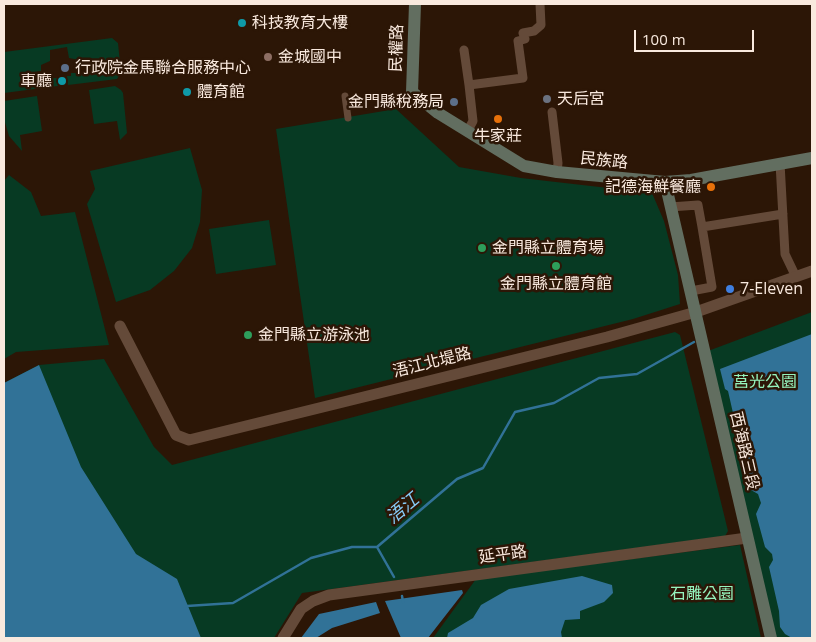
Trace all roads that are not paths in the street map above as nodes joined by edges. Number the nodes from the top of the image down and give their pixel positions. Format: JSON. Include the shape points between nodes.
{"nodes":[{"id":1,"x":415,"y":4,"type":"edge"},
{"id":2,"x":540,"y":4,"type":"edge"},
{"id":3,"x":464,"y":50,"type":"dead end"},
{"id":4,"x":469,"y":85,"type":"junction"},
{"id":5,"x":412,"y":92,"type":"joint"},
{"id":6,"x":344,"y":96,"type":"dead end"},
{"id":7,"x":552,"y":112,"type":"dead end"},
{"id":8,"x":348,"y":118,"type":"dead end"},
{"id":9,"x":467,"y":132,"type":"junction"},
{"id":10,"x":812,"y":158,"type":"edge"},
{"id":11,"x":780,"y":163,"type":"junction"},
{"id":12,"x":557,"y":172,"type":"junction"},
{"id":13,"x":665,"y":182,"type":"junction"},
{"id":14,"x":670,"y":207,"type":"junction"},
{"id":15,"x":782,"y":214,"type":"junction"},
{"id":16,"x":702,"y":226,"type":"junction"},
{"id":17,"x":812,"y":272,"type":"edge"},
{"id":18,"x":796,"y":277,"type":"junction"},
{"id":19,"x":691,"y":291,"type":"junction"},
{"id":20,"x":696,"y":312,"type":"junction"},
{"id":21,"x":120,"y":326,"type":"dead end"},
{"id":22,"x":747,"y":538,"type":"junction"},
{"id":23,"x":283,"y":638,"type":"edge"},
{"id":24,"x":771,"y":638,"type":"edge"}],
"edges":[{"from":1,"to":5,"type":"main road","name":"民權路"},
{"from":2,"to":4,"type":"street","via":[[541,25],[534,31],[523,33],[525,39],[518,41],[523,78]]},
{"from":3,"to":4,"type":"street"},
{"from":4,"to":9,"type":"street","via":[[474,121]]},
{"from":5,"to":9,"type":"main road","name":"民族路"},
{"from":6,"to":8,"type":"street"},
{"from":7,"to":12,"type":"street"},
{"from":9,"to":12,"type":"main road","name":"民族路","via":[[524,166]]},
{"from":10,"to":11,"type":"main road","name":"民族路"},
{"from":11,"to":13,"type":"main road","name":"民族路"},
{"from":11,"to":15,"type":"street"},
{"from":12,"to":13,"type":"main road","name":"民族路"},
{"from":13,"to":14,"type":"main road","name":"西海路三段"},
{"from":14,"to":16,"type":"street","via":[[698,204]]},
{"from":14,"to":19,"type":"main road","name":"西海路三段"},
{"from":15,"to":16,"type":"street"},
{"from":15,"to":18,"type":"street","via":[[785,254]]},
{"from":16,"to":19,"type":"street","via":[[712,287]]},
{"from":17,"to":18,"type":"street","name":"浯江北堤路"},
{"from":18,"to":20,"type":"street","name":"浯江北堤路"},
{"from":19,"to":20,"type":"main road","name":"西海路三段"},
{"from":20,"to":21,"type":"street","name":"浯江北堤路","via":[[189,440],[176,435]]},
{"from":20,"to":22,"type":"main road","name":"西海路三段"},
{"from":22,"to":23,"type":"street","name":"延平路","via":[[329,595],[306,605]]},
{"from":22,"to":24,"type":"main road","name":"西海路三段"}]}
